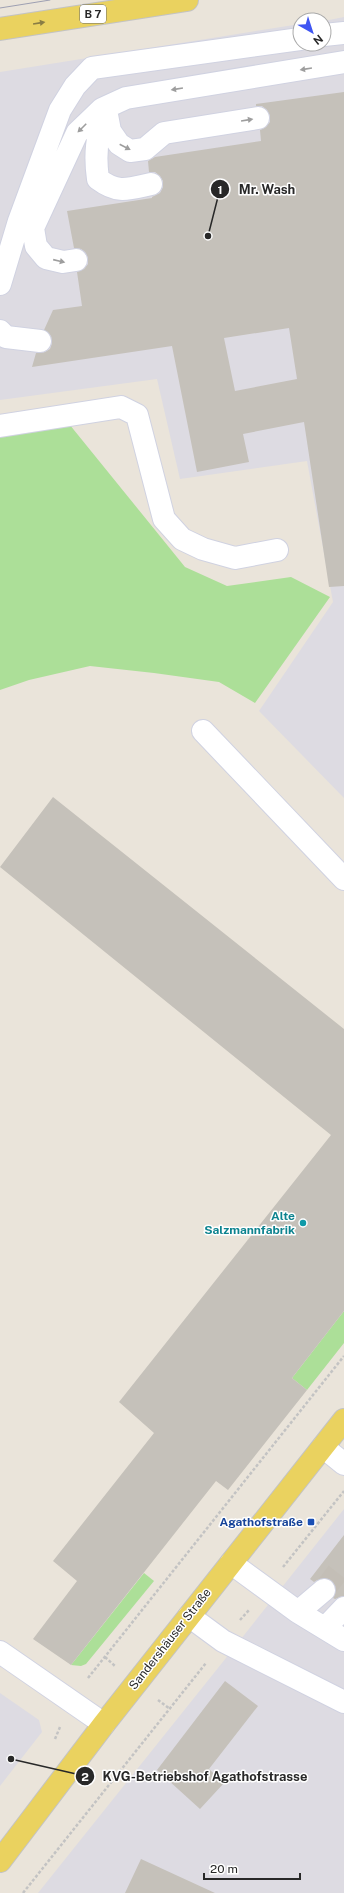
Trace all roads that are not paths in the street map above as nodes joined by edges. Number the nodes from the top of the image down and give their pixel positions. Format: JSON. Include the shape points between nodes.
{"nodes":[{"id":1,"x":187,"y":0,"type":"edge"},
{"id":2,"x":0,"y":29,"type":"edge"},
{"id":3,"x":344,"y":32,"type":"edge"},
{"id":4,"x":332,"y":34,"type":"edge"},
{"id":5,"x":292,"y":40,"type":"edge"},
{"id":6,"x":344,"y":62,"type":"edge"},
{"id":7,"x":110,"y":110,"type":"junction"},
{"id":8,"x":258,"y":118,"type":"dead end"},
{"id":9,"x":151,"y":184,"type":"dead end"},
{"id":10,"x":76,"y":260,"type":"dead end"},
{"id":11,"x":0,"y":284,"type":"edge"},
{"id":12,"x":0,"y":331,"type":"edge"},
{"id":13,"x":40,"y":341,"type":"dead end"},
{"id":14,"x":0,"y":426,"type":"edge"},
{"id":15,"x":276,"y":550,"type":"dead end"},
{"id":16,"x":203,"y":732,"type":"dead end"},
{"id":17,"x":344,"y":878,"type":"edge"},
{"id":18,"x":344,"y":1420,"type":"edge"},
{"id":19,"x":323,"y":1447,"type":"junction"},
{"id":20,"x":344,"y":1464,"type":"edge"},
{"id":21,"x":231,"y":1563,"type":"junction"},
{"id":22,"x":324,"y":1590,"type":"tunnel mouth"},
{"id":23,"x":344,"y":1608,"type":"edge"},
{"id":24,"x":298,"y":1612,"type":"junction"},
{"id":25,"x":189,"y":1616,"type":"junction"},
{"id":26,"x":325,"y":1628,"type":"junction"},
{"id":27,"x":344,"y":1640,"type":"edge"},
{"id":28,"x":0,"y":1652,"type":"edge"},
{"id":29,"x":344,"y":1702,"type":"edge"},
{"id":30,"x":104,"y":1724,"type":"junction"},
{"id":31,"x":0,"y":1861,"type":"edge"}],
"edges":[{"from":2,"to":1,"type":"main road","number":"B 7","one_way":true},
{"from":3,"to":4,"type":"street"},
{"from":5,"to":11,"type":"street","via":[[92,68],[74,86],[60,110],[19,221]]},
{"from":6,"to":7,"type":"street","one_way":true,"via":[[126,98]]},
{"from":7,"to":8,"type":"street","one_way":true,"via":[[110,132],[119,144],[130,150],[146,149],[164,133]]},
{"from":7,"to":9,"type":"street","via":[[102,123],[97,151],[98,179],[109,188],[126,190]]},
{"from":7,"to":10,"type":"street","one_way":true,"via":[[94,115],[76,133],[33,228],[36,246],[46,258],[63,262]]},
{"from":12,"to":13,"type":"street","via":[[6,338]]},
{"from":14,"to":15,"type":"street","via":[[121,407],[137,415],[164,519],[182,538],[203,549],[235,558]]},
{"from":16,"to":17,"type":"street"},
{"from":18,"to":19,"type":"main road","name":"Sandershäuser Straße"},
{"from":19,"to":20,"type":"street"},
{"from":19,"to":21,"type":"main road","name":"Sandershäuser Straße"},
{"from":21,"to":24,"type":"street"},
{"from":21,"to":25,"type":"main road","name":"Sandershäuser Straße"},
{"from":22,"to":24,"type":"street"},
{"from":23,"to":26,"type":"street"},
{"from":24,"to":26,"type":"street"},
{"from":25,"to":29,"type":"street","via":[[223,1641]]},
{"from":25,"to":30,"type":"main road","name":"Sandershäuser Straße"},
{"from":26,"to":27,"type":"street"},
{"from":28,"to":30,"type":"street"},
{"from":30,"to":31,"type":"main road","name":"Sandershäuser Straße"}]}
